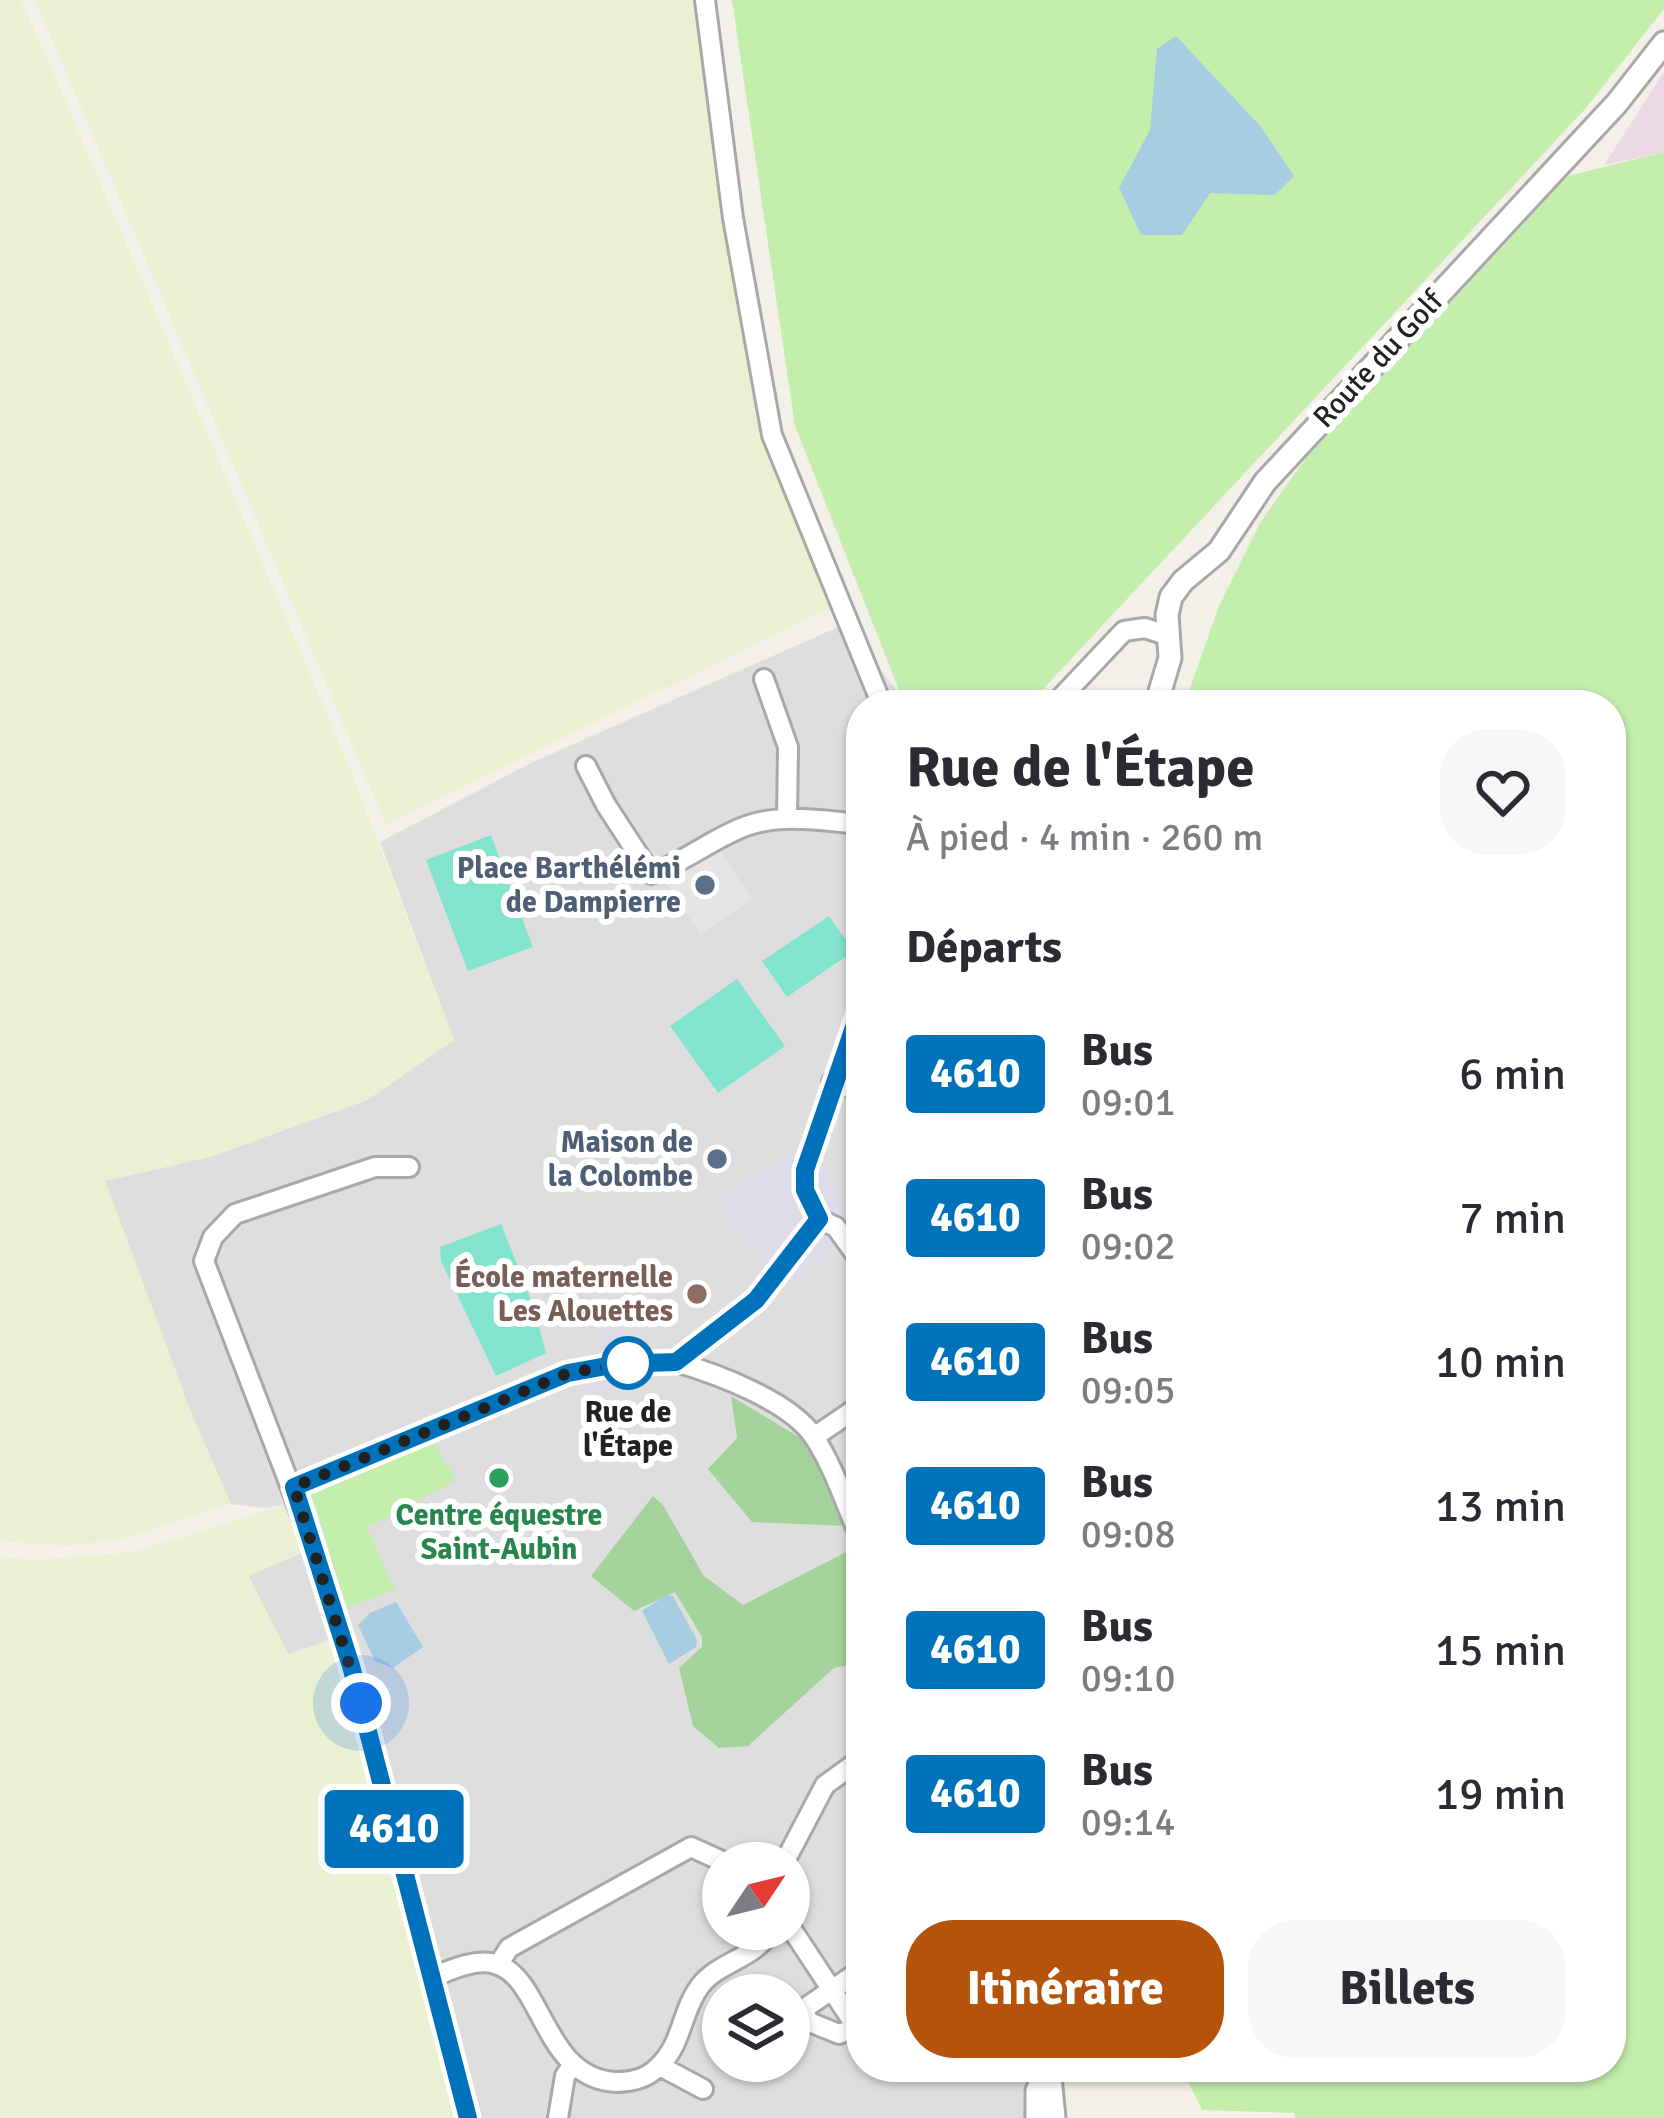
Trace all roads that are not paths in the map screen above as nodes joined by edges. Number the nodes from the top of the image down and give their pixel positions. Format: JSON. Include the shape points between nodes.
{"nodes":[{"id":1,"x":705,"y":0,"type":"edge"},
{"id":2,"x":1664,"y":44,"type":"edge"},
{"id":3,"x":1169,"y":636,"type":"junction"},
{"id":4,"x":764,"y":680,"type":"dead end"},
{"id":5,"x":876,"y":690,"type":"edge"},
{"id":6,"x":1068,"y":690,"type":"edge"},
{"id":7,"x":1160,"y":690,"type":"edge"},
{"id":8,"x":586,"y":766,"type":"dead end"},
{"id":9,"x":787,"y":818,"type":"junction"},
{"id":10,"x":846,"y":823,"type":"edge"},
{"id":11,"x":846,"y":1046,"type":"edge"},
{"id":12,"x":832,"y":1082,"type":"junction"},
{"id":13,"x":846,"y":1086,"type":"edge"},
{"id":14,"x":409,"y":1167,"type":"dead end"},
{"id":15,"x":819,"y":1219,"type":"junction"},
{"id":16,"x":846,"y":1241,"type":"edge"},
{"id":17,"x":676,"y":1362,"type":"junction"},
{"id":18,"x":846,"y":1415,"type":"edge"},
{"id":19,"x":814,"y":1437,"type":"junction"},
{"id":20,"x":294,"y":1487,"type":"junction"},
{"id":21,"x":846,"y":1506,"type":"edge"},
{"id":22,"x":846,"y":1770,"type":"edge"},
{"id":23,"x":795,"y":1842,"type":"edge"},
{"id":24,"x":702,"y":1851,"type":"edge"},
{"id":25,"x":752,"y":1950,"type":"edge"},
{"id":26,"x":805,"y":1950,"type":"edge"},
{"id":27,"x":499,"y":1964,"type":"junction"},
{"id":28,"x":433,"y":1977,"type":"junction"},
{"id":29,"x":846,"y":1978,"type":"edge"},
{"id":30,"x":573,"y":2064,"type":"junction"},
{"id":31,"x":660,"y":2066,"type":"junction"},
{"id":32,"x":1041,"y":2082,"type":"edge"},
{"id":33,"x":1050,"y":2082,"type":"edge"},
{"id":34,"x":703,"y":2089,"type":"dead end"},
{"id":35,"x":468,"y":2118,"type":"edge"},
{"id":36,"x":558,"y":2118,"type":"edge"},
{"id":37,"x":1037,"y":2118,"type":"edge"},
{"id":38,"x":1054,"y":2118,"type":"edge"}],
"edges":[{"from":1,"to":5,"type":"street","via":[[772,435]]},
{"from":2,"to":3,"type":"street","name":"Route du Golf","via":[[1265,482],[1219,551],[1171,597]]},
{"from":3,"to":6,"type":"street","via":[[1124,631]]},
{"from":3,"to":7,"type":"street","name":"Route du Golf"},
{"from":4,"to":9,"type":"street","via":[[788,747]]},
{"from":8,"to":9,"type":"street","via":[[651,874],[746,826]]},
{"from":9,"to":10,"type":"street"},
{"from":11,"to":12,"type":"street"},
{"from":12,"to":13,"type":"street"},
{"from":12,"to":15,"type":"street","via":[[805,1170]]},
{"from":14,"to":20,"type":"street","via":[[375,1167],[236,1214],[208,1249],[204,1261]]},
{"from":15,"to":16,"type":"street"},
{"from":15,"to":17,"type":"street","via":[[756,1300]]},
{"from":17,"to":19,"type":"street","via":[[742,1386]]},
{"from":17,"to":20,"type":"street","via":[[568,1373]]},
{"from":18,"to":19,"type":"street"},
{"from":19,"to":21,"type":"street"},
{"from":20,"to":28,"type":"street"},
{"from":22,"to":23,"type":"street","via":[[825,1785]]},
{"from":24,"to":27,"type":"street","via":[[692,1846],[509,1948]]},
{"from":25,"to":31,"type":"street","via":[[704,1981]]},
{"from":26,"to":29,"type":"street","via":[[829,1988]]},
{"from":27,"to":28,"type":"street"},
{"from":27,"to":30,"type":"street"},
{"from":28,"to":35,"type":"street"},
{"from":30,"to":31,"type":"street","via":[[609,2082],[631,2082]]},
{"from":30,"to":36,"type":"street"},
{"from":31,"to":34,"type":"street"},
{"from":32,"to":37,"type":"street"},
{"from":33,"to":38,"type":"street"}]}
